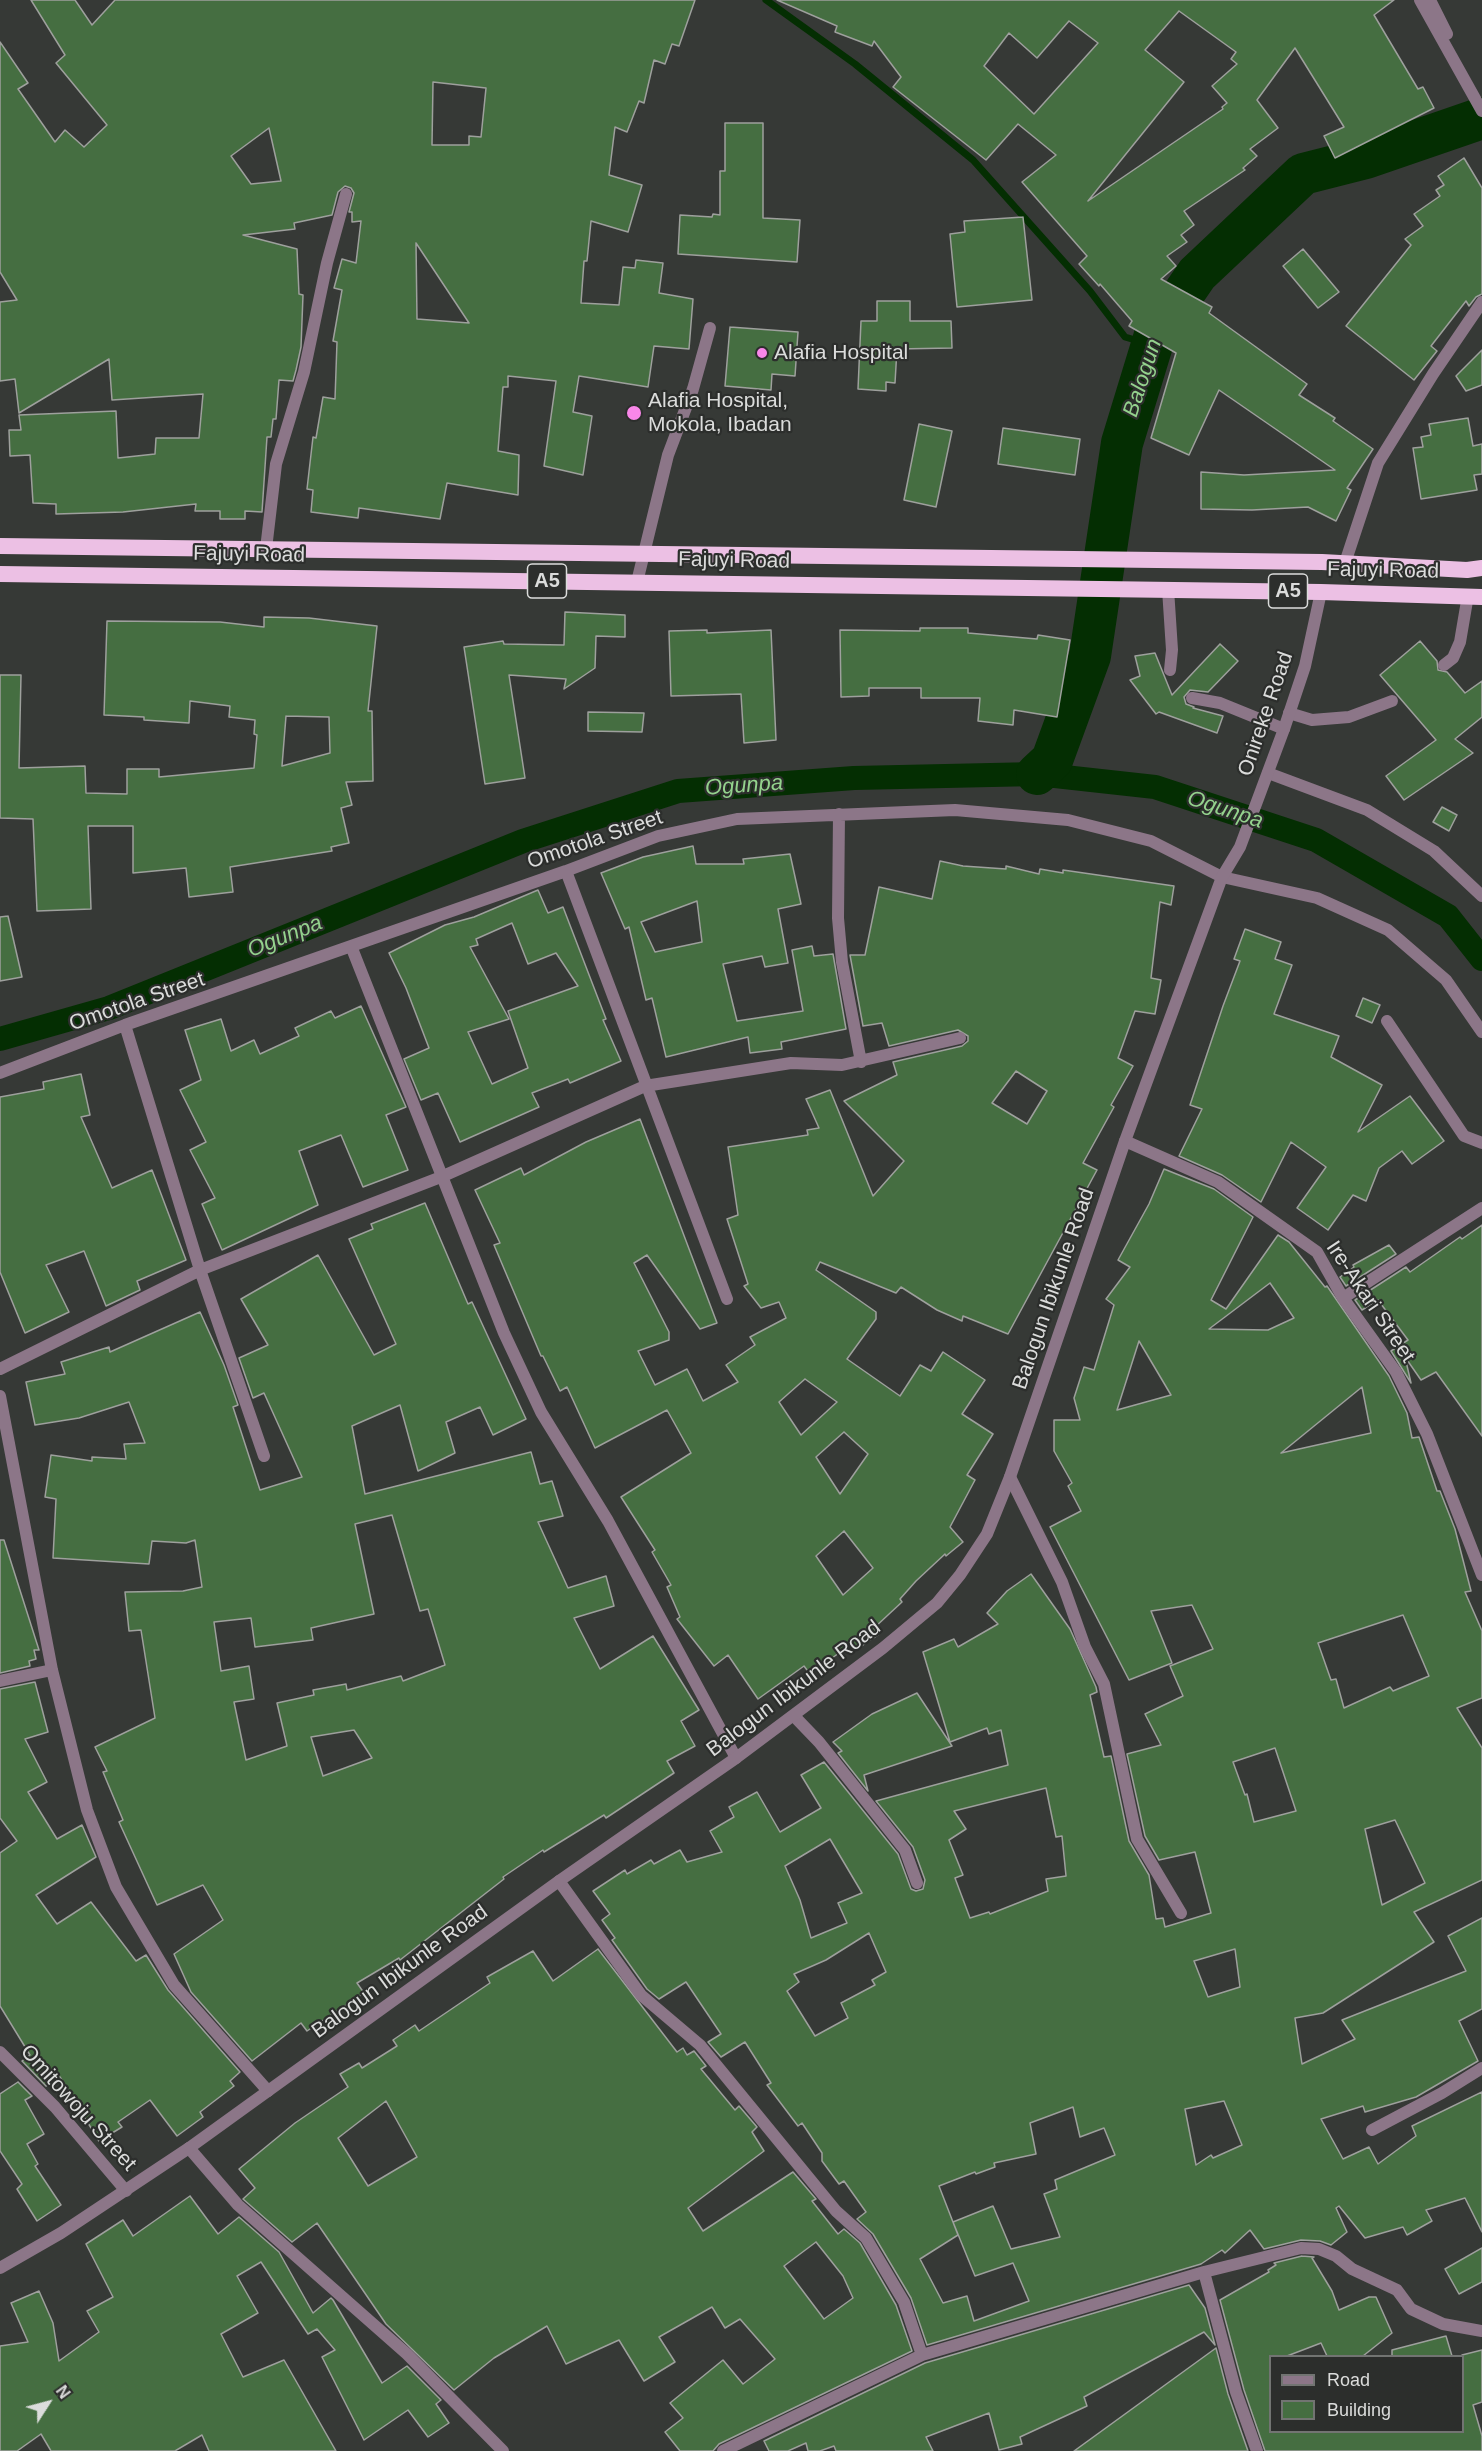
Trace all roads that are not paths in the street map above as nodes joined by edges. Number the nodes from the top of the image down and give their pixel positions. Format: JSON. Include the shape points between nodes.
{"nodes":[{"id":1,"x":1420,"y":0,"type":"edge"},
{"id":2,"x":1430,"y":0,"type":"edge"},
{"id":3,"x":1479,"y":102,"type":"edge"},
{"id":4,"x":346,"y":194,"type":"dead end"},
{"id":5,"x":1482,"y":302,"type":"edge"},
{"id":6,"x":710,"y":328,"type":"dead end"},
{"id":7,"x":0,"y":546,"type":"edge"},
{"id":8,"x":266,"y":549,"type":"junction"},
{"id":9,"x":645,"y":553,"type":"junction"},
{"id":10,"x":1345,"y":563,"type":"junction"},
{"id":11,"x":1474,"y":569,"type":"edge"},
{"id":12,"x":0,"y":574,"type":"edge"},
{"id":13,"x":637,"y":582,"type":"junction"},
{"id":14,"x":1168,"y":589,"type":"junction"},
{"id":15,"x":1321,"y":592,"type":"junction"},
{"id":16,"x":1475,"y":596,"type":"edge"},
{"id":17,"x":1444,"y":665,"type":"dead end"},
{"id":18,"x":1170,"y":670,"type":"dead end"},
{"id":19,"x":1192,"y":698,"type":"dead end"},
{"id":20,"x":1392,"y":700,"type":"dead end"},
{"id":21,"x":1289,"y":713,"type":"junction"},
{"id":22,"x":1284,"y":729,"type":"junction"},
{"id":23,"x":1268,"y":773,"type":"junction"},
{"id":24,"x":839,"y":814,"type":"junction"},
{"id":25,"x":1240,"y":847,"type":"joint"},
{"id":26,"x":566,"y":871,"type":"junction"},
{"id":27,"x":1222,"y":877,"type":"junction"},
{"id":28,"x":1482,"y":896,"type":"edge"},
{"id":29,"x":351,"y":946,"type":"junction"},
{"id":30,"x":1387,"y":1021,"type":"dead end"},
{"id":31,"x":125,"y":1025,"type":"junction"},
{"id":32,"x":1482,"y":1032,"type":"edge"},
{"id":33,"x":960,"y":1038,"type":"dead end"},
{"id":34,"x":861,"y":1062,"type":"junction"},
{"id":35,"x":0,"y":1073,"type":"edge"},
{"id":36,"x":645,"y":1086,"type":"junction"},
{"id":37,"x":1125,"y":1141,"type":"junction"},
{"id":38,"x":1482,"y":1143,"type":"edge"},
{"id":39,"x":441,"y":1177,"type":"junction"},
{"id":40,"x":1482,"y":1208,"type":"edge"},
{"id":41,"x":200,"y":1270,"type":"junction"},
{"id":42,"x":1343,"y":1298,"type":"junction"},
{"id":43,"x":727,"y":1299,"type":"dead end"},
{"id":44,"x":0,"y":1369,"type":"edge"},
{"id":45,"x":0,"y":1396,"type":"edge"},
{"id":46,"x":264,"y":1456,"type":"dead end"},
{"id":47,"x":1010,"y":1477,"type":"junction"},
{"id":48,"x":1477,"y":1543,"type":"edge"},
{"id":49,"x":1482,"y":1575,"type":"edge"},
{"id":50,"x":52,"y":1670,"type":"junction"},
{"id":51,"x":0,"y":1681,"type":"edge"},
{"id":52,"x":794,"y":1716,"type":"junction"},
{"id":53,"x":736,"y":1758,"type":"junction"},
{"id":54,"x":559,"y":1881,"type":"junction"},
{"id":55,"x":917,"y":1883,"type":"dead end"},
{"id":56,"x":1181,"y":1914,"type":"dead end"},
{"id":57,"x":0,"y":2052,"type":"edge"},
{"id":58,"x":1482,"y":2068,"type":"edge"},
{"id":59,"x":268,"y":2091,"type":"junction"},
{"id":60,"x":1372,"y":2130,"type":"dead end"},
{"id":61,"x":189,"y":2148,"type":"junction"},
{"id":62,"x":126,"y":2191,"type":"junction"},
{"id":63,"x":0,"y":2268,"type":"edge"},
{"id":64,"x":1204,"y":2271,"type":"junction"},
{"id":65,"x":1482,"y":2331,"type":"edge"},
{"id":66,"x":922,"y":2355,"type":"junction"},
{"id":67,"x":503,"y":2451,"type":"edge"},
{"id":68,"x":723,"y":2451,"type":"edge"},
{"id":69,"x":1257,"y":2451,"type":"edge"}],
"edges":[{"from":1,"to":3,"type":"street"},
{"from":2,"to":3,"type":"street"},
{"from":4,"to":8,"type":"street","via":[[304,372],[276,464]]},
{"from":5,"to":10,"type":"street","via":[[1378,463]]},
{"from":6,"to":9,"type":"street","via":[[664,466]]},
{"from":7,"to":8,"type":"highway","name":"Fajuyi Road","number":"A5"},
{"from":8,"to":9,"type":"highway","name":"Fajuyi Road","number":"A5"},
{"from":9,"to":10,"type":"highway","name":"Fajuyi Road","number":"A5"},
{"from":9,"to":13,"type":"street"},
{"from":10,"to":11,"type":"highway","name":"Fajuyi Road","number":"A5"},
{"from":12,"to":13,"type":"highway","name":"Fajuyi Road","number":"A5"},
{"from":13,"to":14,"type":"highway","name":"Fajuyi Road","number":"A5"},
{"from":14,"to":15,"type":"highway","name":"Fajuyi Road","number":"A5"},
{"from":14,"to":18,"type":"street"},
{"from":15,"to":16,"type":"highway","name":"Fajuyi Road","number":"A5"},
{"from":15,"to":21,"type":"street","name":"Onireke Road","via":[[1305,666]]},
{"from":16,"to":17,"type":"street","via":[[1453,658]]},
{"from":19,"to":22,"type":"street","via":[[1220,704]]},
{"from":20,"to":21,"type":"street","via":[[1349,717],[1312,720]]},
{"from":21,"to":22,"type":"street","name":"Onireke Road"},
{"from":22,"to":23,"type":"street","name":"Onireke Road"},
{"from":23,"to":25,"type":"street","name":"Onireke Road"},
{"from":23,"to":28,"type":"street","via":[[1367,810],[1434,851]]},
{"from":24,"to":26,"type":"street","name":"Omotola Street","via":[[726,821],[658,836]]},
{"from":24,"to":27,"type":"street","name":"Omotola Street","via":[[955,810],[1068,820],[1151,841]]},
{"from":24,"to":34,"type":"street","via":[[840,940]]},
{"from":25,"to":27,"type":"street","name":"Balogun Ibikunle Road"},
{"from":26,"to":29,"type":"street","name":"Omotola Street"},
{"from":26,"to":36,"type":"street"},
{"from":27,"to":32,"type":"street","name":"Omotola Street","via":[[1317,898],[1388,930],[1446,980]]},
{"from":27,"to":37,"type":"street","name":"Balogun Ibikunle Road"},
{"from":29,"to":31,"type":"street","name":"Omotola Street"},
{"from":29,"to":39,"type":"street"},
{"from":30,"to":38,"type":"street","via":[[1464,1136]]},
{"from":31,"to":35,"type":"street","name":"Omotola Street"},
{"from":31,"to":41,"type":"street"},
{"from":33,"to":34,"type":"street"},
{"from":34,"to":36,"type":"street","via":[[791,1063]]},
{"from":36,"to":39,"type":"street"},
{"from":36,"to":43,"type":"street"},
{"from":37,"to":42,"type":"street","name":"Ire-Akari Street","via":[[1218,1182],[1267,1215],[1317,1252]]},
{"from":37,"to":47,"type":"street","name":"Balogun Ibikunle Road"},
{"from":39,"to":41,"type":"street"},
{"from":39,"to":53,"type":"street","via":[[504,1333],[541,1412],[608,1521]]},
{"from":40,"to":42,"type":"street"},
{"from":41,"to":44,"type":"street"},
{"from":41,"to":46,"type":"street"},
{"from":42,"to":48,"type":"street","name":"Ire-Akari Street","via":[[1396,1372]]},
{"from":45,"to":50,"type":"street"},
{"from":47,"to":52,"type":"street","name":"Balogun Ibikunle Road","via":[[987,1534],[937,1603]]},
{"from":47,"to":56,"type":"street","via":[[1062,1582],[1085,1647],[1104,1684],[1137,1839]]},
{"from":48,"to":49,"type":"street","name":"Ire-Akari Street"},
{"from":50,"to":51,"type":"street"},
{"from":50,"to":59,"type":"street","via":[[87,1810],[116,1887],[174,1985]]},
{"from":52,"to":53,"type":"street","name":"Balogun Ibikunle Road"},
{"from":52,"to":55,"type":"street","via":[[905,1850]]},
{"from":53,"to":54,"type":"street","name":"Balogun Ibikunle Road"},
{"from":54,"to":59,"type":"street","name":"Balogun Ibikunle Road"},
{"from":54,"to":66,"type":"street","via":[[641,1995],[700,2045],[836,2211],[866,2238],[904,2302]]},
{"from":57,"to":62,"type":"street","name":"Omitowoju Street","via":[[56,2107]]},
{"from":58,"to":60,"type":"street"},
{"from":59,"to":61,"type":"street","name":"Balogun Ibikunle Road"},
{"from":61,"to":62,"type":"street","name":"Balogun Ibikunle Road"},
{"from":61,"to":67,"type":"street","via":[[238,2205],[407,2355]]},
{"from":62,"to":63,"type":"street","name":"Balogun Ibikunle Road"},
{"from":64,"to":65,"type":"street","via":[[1279,2252],[1319,2249],[1336,2256],[1352,2270],[1397,2290],[1411,2309],[1443,2324]]},
{"from":64,"to":66,"type":"street"},
{"from":64,"to":69,"type":"street","via":[[1236,2392]]},
{"from":66,"to":68,"type":"street"}]}
